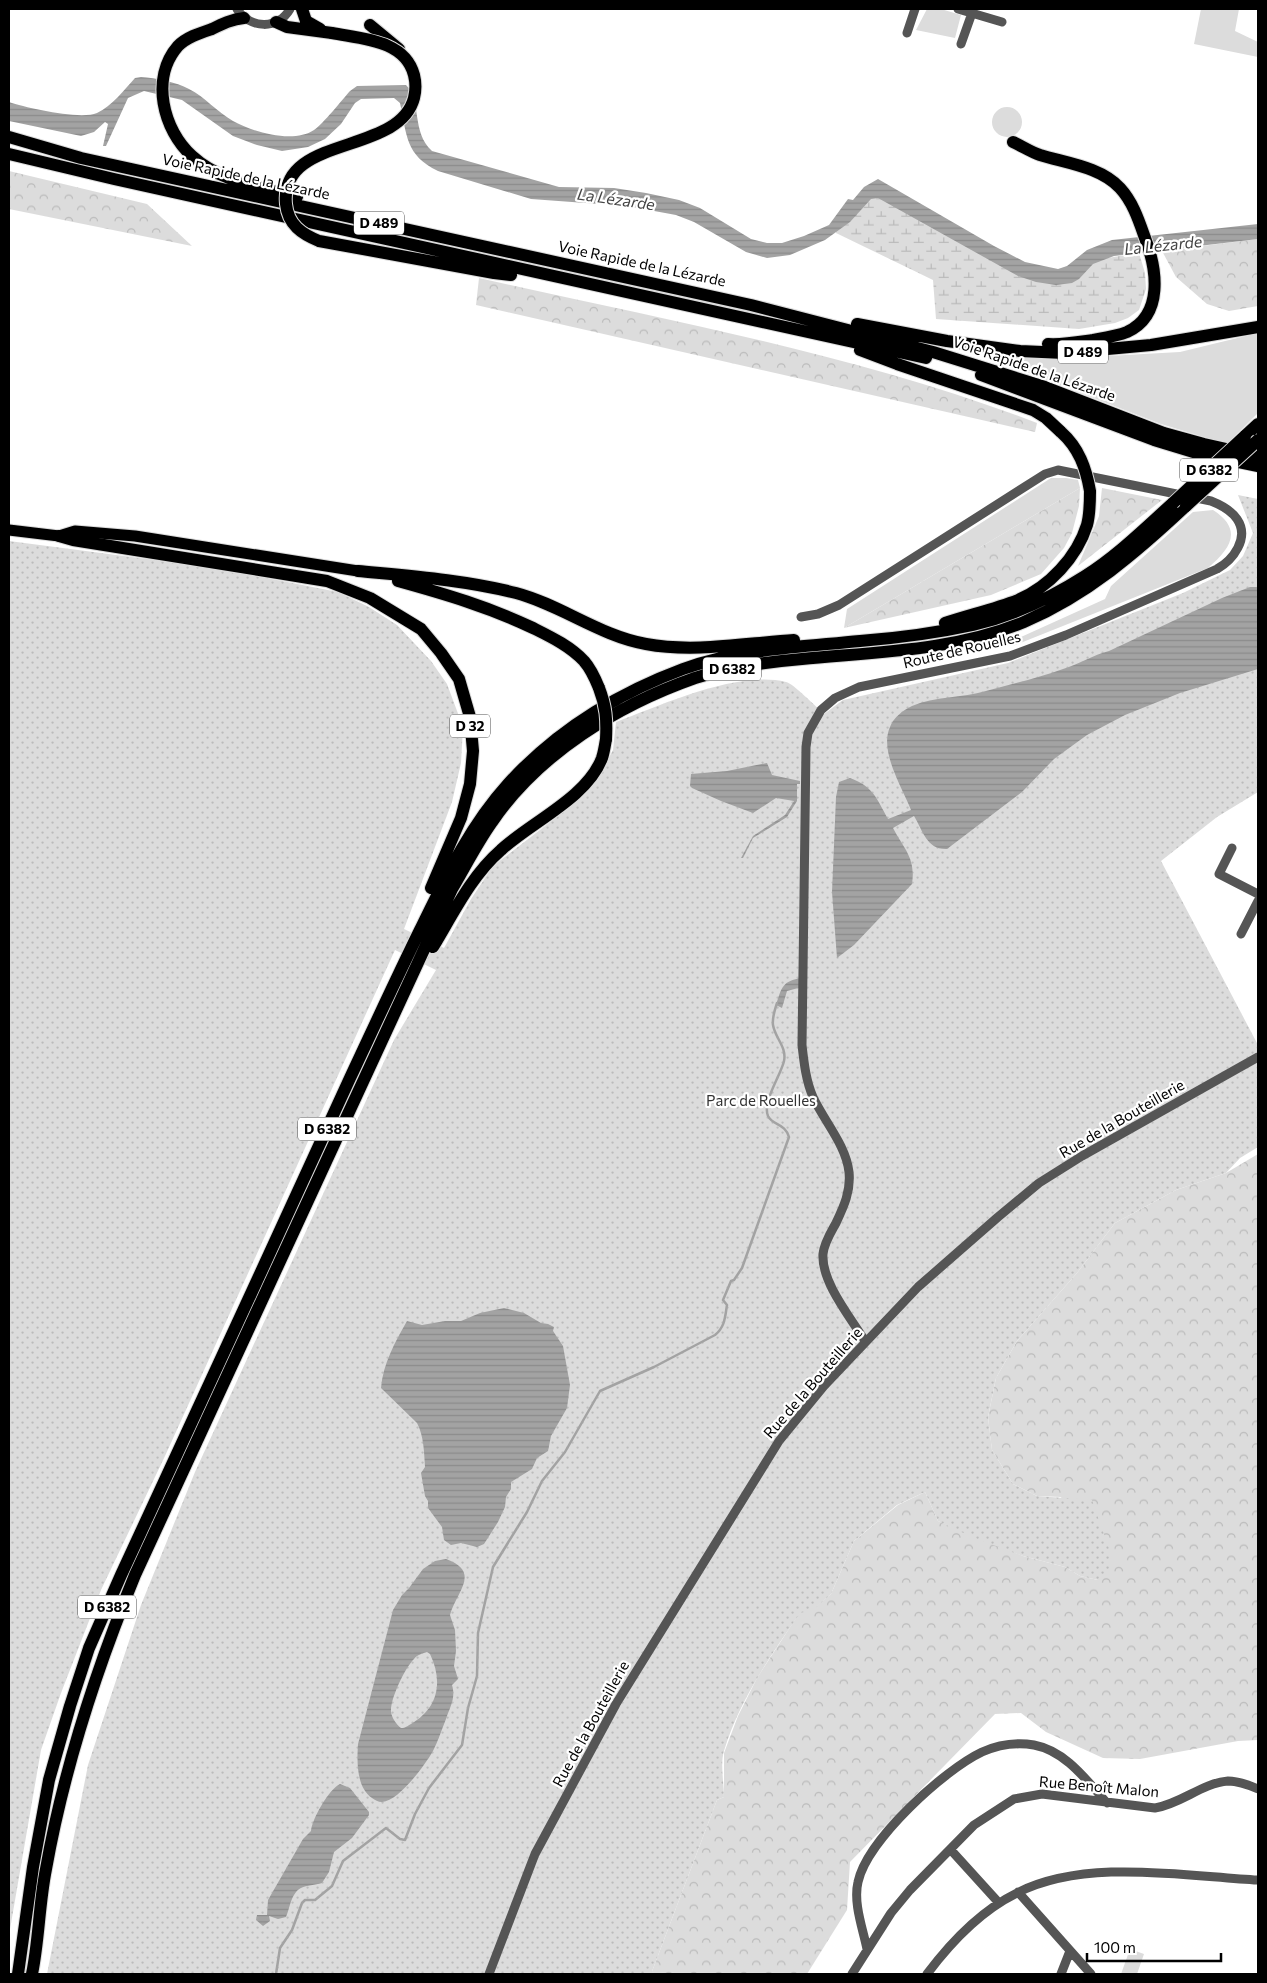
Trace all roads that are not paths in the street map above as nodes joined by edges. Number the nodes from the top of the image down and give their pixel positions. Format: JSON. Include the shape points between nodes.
{"nodes":[{"id":1,"x":298,"y":9,"type":"edge"},
{"id":2,"x":915,"y":9,"type":"edge"},
{"id":3,"x":958,"y":9,"type":"edge"},
{"id":4,"x":240,"y":13,"type":"edge"},
{"id":5,"x":972,"y":13,"type":"junction"},
{"id":6,"x":1002,"y":22,"type":"dead end"},
{"id":7,"x":282,"y":25,"type":"junction"},
{"id":8,"x":370,"y":25,"type":"dead end"},
{"id":9,"x":332,"y":33,"type":"junction"},
{"id":10,"x":906,"y":34,"type":"dead end"},
{"id":11,"x":961,"y":44,"type":"dead end"},
{"id":12,"x":402,"y":54,"type":"junction"},
{"id":13,"x":9,"y":137,"type":"edge"},
{"id":14,"x":1013,"y":142,"type":"dead end"},
{"id":15,"x":9,"y":154,"type":"edge"},
{"id":16,"x":454,"y":239,"type":"junction"},
{"id":17,"x":558,"y":278,"type":"junction"},
{"id":18,"x":751,"y":305,"type":"junction"},
{"id":19,"x":1258,"y":327,"type":"edge"},
{"id":20,"x":826,"y":336,"type":"junction"},
{"id":21,"x":947,"y":341,"type":"junction"},
{"id":22,"x":1258,"y":424,"type":"edge"},
{"id":23,"x":1258,"y":440,"type":"edge"},
{"id":24,"x":1258,"y":456,"type":"edge"},
{"id":25,"x":1258,"y":466,"type":"edge"},
{"id":26,"x":9,"y":530,"type":"edge"},
{"id":27,"x":59,"y":536,"type":"junction"},
{"id":28,"x":358,"y":571,"type":"junction"},
{"id":29,"x":801,"y":617,"type":"dead end"},
{"id":30,"x":899,"y":637,"type":"junction"},
{"id":31,"x":1232,"y":848,"type":"dead end"},
{"id":32,"x":1258,"y":894,"type":"edge"},
{"id":33,"x":1258,"y":901,"type":"edge"},
{"id":34,"x":1241,"y":934,"type":"dead end"},
{"id":35,"x":389,"y":995,"type":"junction"},
{"id":36,"x":398,"y":1005,"type":"junction"},
{"id":37,"x":1258,"y":1057,"type":"edge"},
{"id":38,"x":865,"y":1342,"type":"junction"},
{"id":39,"x":1258,"y":1789,"type":"edge"},
{"id":40,"x":1107,"y":1803,"type":"junction"},
{"id":41,"x":950,"y":1849,"type":"junction"},
{"id":42,"x":1258,"y":1880,"type":"edge"},
{"id":43,"x":1018,"y":1892,"type":"junction"},
{"id":44,"x":998,"y":1903,"type":"junction"},
{"id":45,"x":867,"y":1949,"type":"junction"},
{"id":46,"x":1070,"y":1951,"type":"junction"},
{"id":47,"x":18,"y":1974,"type":"edge"},
{"id":48,"x":32,"y":1974,"type":"edge"},
{"id":49,"x":489,"y":1974,"type":"edge"},
{"id":50,"x":852,"y":1974,"type":"edge"},
{"id":51,"x":927,"y":1974,"type":"edge"},
{"id":52,"x":1061,"y":1974,"type":"edge"},
{"id":53,"x":1090,"y":1974,"type":"edge"}],
"edges":[{"from":1,"to":7,"type":"street","via":[[284,17]]},
{"from":1,"to":9,"type":"highway","via":[[310,25]]},
{"from":2,"to":10,"type":"street"},
{"from":3,"to":5,"type":"street"},
{"from":4,"to":7,"type":"street","via":[[257,24]]},
{"from":4,"to":16,"type":"highway","via":[[189,38],[172,54],[166,69],[163,97],[171,128],[192,156],[226,178]]},
{"from":5,"to":6,"type":"street"},
{"from":5,"to":11,"type":"street"},
{"from":7,"to":9,"type":"highway"},
{"from":8,"to":12,"type":"highway"},
{"from":9,"to":12,"type":"highway","bridge":true,"via":[[375,41]]},
{"from":12,"to":17,"type":"highway","bridge":true,"via":[[412,67],[416,89],[409,110],[386,129],[307,161],[292,175],[285,197],[292,224],[319,241],[494,273]]},
{"from":13,"to":16,"type":"highway","name":"Voie Rapide de la Lézarde","number":"D 489","via":[[81,158]]},
{"from":14,"to":21,"type":"highway","via":[[1106,177],[1120,187],[1132,205],[1153,258],[1156,277],[1153,302],[1134,328],[1085,341],[1055,345]]},
{"from":15,"to":17,"type":"highway","name":"Voie Rapide de la Lézarde","number":"D 489"},
{"from":16,"to":18,"type":"highway","name":"Voie Rapide de la Lézarde","number":"D 489"},
{"from":17,"to":20,"type":"highway","name":"Voie Rapide de la Lézarde","number":"D 489"},
{"from":18,"to":21,"type":"highway","number":"D 489"},
{"from":18,"to":24,"type":"highway","name":"Voie Rapide de la Lézarde","number":"D 489","via":[[934,352],[1045,387],[1164,433]]},
{"from":19,"to":21,"type":"highway","number":"D 489","via":[[1151,345],[1064,352]]},
{"from":20,"to":25,"type":"highway","name":"Voie Rapide de la Lézarde","number":"D 489","via":[[948,364],[1154,440]]},
{"from":20,"to":30,"type":"highway","bridge":true,"via":[[1046,418],[1068,438],[1088,475],[1090,507],[1086,526],[1066,564],[1045,584],[1020,599]]},
{"from":22,"to":30,"type":"highway","number":"D 6382","bridge":true,"via":[[1132,540],[1086,575],[1040,600],[975,625]]},
{"from":23,"to":36,"type":"highway","number":"D 6382","bridge":true,"via":[[1140,549],[1094,584],[1023,622],[976,637],[912,650],[738,667],[696,678],[644,698],[594,727],[541,767],[492,821],[452,889]]},
{"from":26,"to":27,"type":"main road","number":"D 32"},
{"from":27,"to":28,"type":"main road","number":"D 32","via":[[75,531],[119,534]]},
{"from":27,"to":35,"type":"highway","number":"D 32","via":[[327,581],[370,598],[400,615],[421,629],[442,653],[459,678],[470,718],[473,751],[470,784],[462,818]]},
{"from":28,"to":30,"type":"highway","via":[[463,583],[515,593],[550,604],[615,635],[660,646],[689,648],[815,638]]},
{"from":28,"to":36,"type":"highway","number":"D 32","bridge":true,"via":[[469,601],[556,639],[583,660],[593,674],[608,718],[602,758],[593,773],[580,789],[501,850],[481,871]]},
{"from":29,"to":38,"type":"street","name":"Route de Rouelles","via":[[839,605],[1045,474],[1058,470],[1211,501],[1232,514],[1240,526],[1237,550],[1217,569],[1010,656],[859,687],[821,710],[808,732],[802,1046],[805,1072],[813,1096],[846,1158],[849,1173],[844,1206],[823,1253],[824,1269],[832,1289]]},
{"from":30,"to":35,"type":"highway","number":"D 6382","via":[[736,655],[689,667],[639,686],[583,718],[532,758],[482,816],[446,875]]},
{"from":31,"to":32,"type":"street","via":[[1219,874]]},
{"from":33,"to":34,"type":"street"},
{"from":35,"to":47,"type":"highway","number":"D 6382","via":[[89,1648],[50,1780],[33,1867]]},
{"from":36,"to":48,"type":"highway","number":"D 6382","via":[[139,1566],[104,1653],[66,1778],[46,1870]]},
{"from":37,"to":38,"type":"street","name":"Rue de la Bouteillerie","via":[[1039,1183],[939,1267]]},
{"from":38,"to":49,"type":"street","name":"Rue de la Bouteillerie","via":[[779,1441],[616,1704],[535,1854]]},
{"from":39,"to":40,"type":"street","name":"Rue Benoît Malon","via":[[1228,1781],[1155,1808]]},
{"from":40,"to":41,"type":"street","name":"Rue Benoît Malon","via":[[1042,1794],[1014,1799],[974,1825]]},
{"from":40,"to":45,"type":"street","via":[[1078,1771],[1050,1750],[1016,1744],[981,1753],[951,1772],[910,1808],[862,1868],[857,1898]]},
{"from":41,"to":44,"type":"street"},
{"from":41,"to":45,"type":"street","name":"Rue Benoît Malon","via":[[910,1890]]},
{"from":42,"to":43,"type":"street","via":[[1131,1872],[1094,1873],[1052,1880]]},
{"from":43,"to":44,"type":"street"},
{"from":43,"to":46,"type":"street"},
{"from":44,"to":51,"type":"street","via":[[954,1942]]},
{"from":45,"to":50,"type":"street","name":"Rue Benoît Malon"},
{"from":46,"to":52,"type":"street"},
{"from":46,"to":53,"type":"street"}]}
